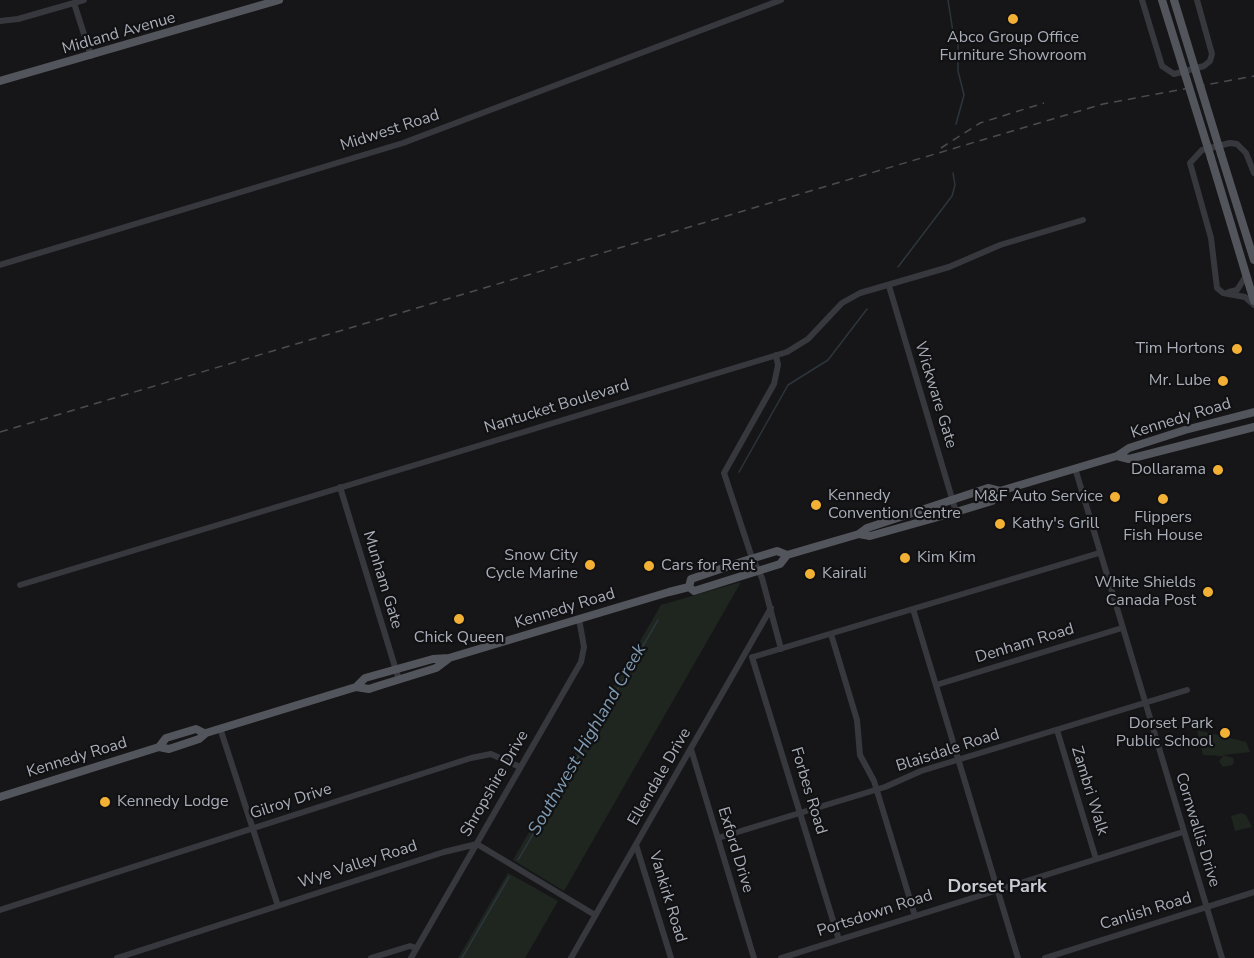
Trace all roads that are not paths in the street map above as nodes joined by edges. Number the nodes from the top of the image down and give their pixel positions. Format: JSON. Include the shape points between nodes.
{"nodes":[{"id":1,"x":84,"y":0,"type":"edge"},
{"id":2,"x":279,"y":0,"type":"edge"},
{"id":3,"x":781,"y":0,"type":"edge"},
{"id":4,"x":1142,"y":0,"type":"edge"},
{"id":5,"x":1162,"y":0,"type":"edge"},
{"id":6,"x":1174,"y":0,"type":"edge"},
{"id":7,"x":1197,"y":0,"type":"edge"},
{"id":8,"x":74,"y":3,"type":"junction"},
{"id":9,"x":0,"y":21,"type":"edge"},
{"id":10,"x":91,"y":56,"type":"junction"},
{"id":11,"x":0,"y":81,"type":"edge"},
{"id":12,"x":1254,"y":173,"type":"edge"},
{"id":13,"x":1083,"y":220,"type":"dead end"},
{"id":14,"x":1250,"y":239,"type":"edge"},
{"id":15,"x":1254,"y":260,"type":"edge"},
{"id":16,"x":0,"y":265,"type":"edge"},
{"id":17,"x":1246,"y":276,"type":"junction"},
{"id":18,"x":889,"y":286,"type":"junction"},
{"id":19,"x":1222,"y":293,"type":"junction"},
{"id":20,"x":1254,"y":303,"type":"edge"},
{"id":21,"x":776,"y":355,"type":"junction"},
{"id":22,"x":1254,"y":412,"type":"edge"},
{"id":23,"x":1254,"y":427,"type":"edge"},
{"id":24,"x":1117,"y":456,"type":"junction"},
{"id":25,"x":1075,"y":468,"type":"junction"},
{"id":26,"x":340,"y":487,"type":"junction"},
{"id":27,"x":1000,"y":491,"type":"junction"},
{"id":28,"x":952,"y":501,"type":"junction"},
{"id":29,"x":956,"y":512,"type":"junction"},
{"id":30,"x":859,"y":534,"type":"junction"},
{"id":31,"x":1099,"y":553,"type":"junction"},
{"id":32,"x":787,"y":555,"type":"junction"},
{"id":33,"x":753,"y":559,"type":"junction"},
{"id":34,"x":759,"y":571,"type":"junction"},
{"id":35,"x":20,"y":585,"type":"dead end"},
{"id":36,"x":689,"y":587,"type":"junction"},
{"id":37,"x":771,"y":608,"type":"junction"},
{"id":38,"x":913,"y":609,"type":"junction"},
{"id":39,"x":579,"y":619,"type":"junction"},
{"id":40,"x":1122,"y":628,"type":"junction"},
{"id":41,"x":831,"y":634,"type":"junction"},
{"id":42,"x":781,"y":649,"type":"junction"},
{"id":43,"x":746,"y":654,"type":"junction"},
{"id":44,"x":753,"y":657,"type":"junction"},
{"id":45,"x":449,"y":658,"type":"junction"},
{"id":46,"x":395,"y":669,"type":"junction"},
{"id":47,"x":399,"y":680,"type":"junction"},
{"id":48,"x":936,"y":685,"type":"junction"},
{"id":49,"x":356,"y":687,"type":"junction"},
{"id":50,"x":1187,"y":690,"type":"dead end"},
{"id":51,"x":1145,"y":704,"type":"junction"},
{"id":52,"x":220,"y":728,"type":"junction"},
{"id":53,"x":1057,"y":730,"type":"junction"},
{"id":54,"x":690,"y":749,"type":"junction"},
{"id":55,"x":958,"y":760,"type":"junction"},
{"id":56,"x":520,"y":767,"type":"junction"},
{"id":57,"x":877,"y":790,"type":"junction"},
{"id":58,"x":1,"y":795,"type":"edge"},
{"id":59,"x":800,"y":813,"type":"junction"},
{"id":60,"x":254,"y":829,"type":"junction"},
{"id":61,"x":1183,"y":832,"type":"junction"},
{"id":62,"x":718,"y":838,"type":"junction"},
{"id":63,"x":477,"y":844,"type":"junction"},
{"id":64,"x":636,"y":845,"type":"junction"},
{"id":65,"x":1096,"y":859,"type":"junction"},
{"id":66,"x":998,"y":890,"type":"junction"},
{"id":67,"x":1254,"y":892,"type":"edge"},
{"id":68,"x":278,"y":906,"type":"junction"},
{"id":69,"x":1206,"y":907,"type":"junction"},
{"id":70,"x":0,"y":910,"type":"edge"},
{"id":71,"x":595,"y":915,"type":"junction"},
{"id":72,"x":915,"y":916,"type":"junction"},
{"id":73,"x":839,"y":940,"type":"junction"},
{"id":74,"x":416,"y":948,"type":"junction"},
{"id":75,"x":117,"y":958,"type":"edge"},
{"id":76,"x":372,"y":958,"type":"edge"},
{"id":77,"x":411,"y":958,"type":"edge"},
{"id":78,"x":571,"y":958,"type":"edge"},
{"id":79,"x":671,"y":958,"type":"edge"},
{"id":80,"x":754,"y":958,"type":"edge"},
{"id":81,"x":781,"y":958,"type":"edge"},
{"id":82,"x":1018,"y":958,"type":"edge"},
{"id":83,"x":1045,"y":958,"type":"edge"},
{"id":84,"x":1222,"y":958,"type":"edge"}],
"edges":[{"from":1,"to":8,"type":"street"},
{"from":2,"to":10,"type":"main road","name":"Midland Avenue"},
{"from":3,"to":16,"type":"street","name":"Midwest Road","via":[[403,144]]},
{"from":4,"to":7,"type":"street","via":[[1162,66],[1174,74],[1210,61],[1212,54]]},
{"from":5,"to":17,"type":"main road","bridge":true},
{"from":6,"to":14,"type":"main road","bridge":true},
{"from":8,"to":9,"type":"street"},
{"from":8,"to":10,"type":"street"},
{"from":10,"to":11,"type":"main road","name":"Midland Avenue"},
{"from":12,"to":19,"type":"street","via":[[1246,153],[1237,144],[1202,150],[1190,163],[1211,237],[1215,282]]},
{"from":13,"to":18,"type":"street","name":"Nantucket Boulevard","via":[[997,246],[949,267]]},
{"from":14,"to":15,"type":"main road"},
{"from":17,"to":19,"type":"street","via":[[1237,290]]},
{"from":17,"to":20,"type":"main road"},
{"from":18,"to":21,"type":"street","name":"Nantucket Boulevard","via":[[842,303],[803,343]]},
{"from":18,"to":28,"type":"street","name":"Wickware Gate"},
{"from":19,"to":20,"type":"street","via":[[1245,297]]},
{"from":21,"to":26,"type":"street","name":"Nantucket Boulevard"},
{"from":21,"to":33,"type":"street","via":[[774,384],[724,473]]},
{"from":22,"to":24,"type":"main road","name":"Kennedy Road","via":[[1138,445]]},
{"from":23,"to":24,"type":"main road","name":"Kennedy Road","via":[[1130,459]]},
{"from":24,"to":25,"type":"main road","name":"Kennedy Road"},
{"from":25,"to":27,"type":"main road","name":"Kennedy Road"},
{"from":25,"to":31,"type":"street","name":"Cornwallis Drive"},
{"from":26,"to":35,"type":"street","name":"Nantucket Boulevard"},
{"from":26,"to":46,"type":"street","name":"Munham Gate"},
{"from":27,"to":28,"type":"main road","name":"Kennedy Road","via":[[988,488]]},
{"from":27,"to":29,"type":"main road","name":"Kennedy Road","via":[[992,501]]},
{"from":28,"to":29,"type":"street","name":"Wickware Gate"},
{"from":28,"to":30,"type":"main road","name":"Kennedy Road"},
{"from":29,"to":30,"type":"main road","name":"Kennedy Road","via":[[870,536]]},
{"from":30,"to":32,"type":"main road","name":"Kennedy Road"},
{"from":31,"to":38,"type":"street"},
{"from":31,"to":40,"type":"street","name":"Cornwallis Drive"},
{"from":32,"to":33,"type":"main road","name":"Kennedy Road","via":[[777,551]]},
{"from":32,"to":34,"type":"main road","name":"Kennedy Road","via":[[780,564]]},
{"from":33,"to":34,"type":"street"},
{"from":33,"to":36,"type":"main road","name":"Kennedy Road","via":[[691,579]]},
{"from":34,"to":36,"type":"main road","name":"Kennedy Road","via":[[694,591]]},
{"from":34,"to":37,"type":"street"},
{"from":36,"to":39,"type":"main road","name":"Kennedy Road"},
{"from":37,"to":42,"type":"street"},
{"from":37,"to":43,"type":"street","name":"Ellendale Drive"},
{"from":38,"to":41,"type":"street"},
{"from":38,"to":48,"type":"street"},
{"from":39,"to":45,"type":"main road","name":"Kennedy Road"},
{"from":39,"to":56,"type":"street","name":"Shropshire Drive","via":[[584,647],[581,662]]},
{"from":40,"to":48,"type":"street","name":"Denham Road"},
{"from":40,"to":51,"type":"street","name":"Cornwallis Drive"},
{"from":41,"to":42,"type":"street"},
{"from":41,"to":57,"type":"street","via":[[857,720],[861,755]]},
{"from":42,"to":44,"type":"street"},
{"from":43,"to":44,"type":"street"},
{"from":43,"to":54,"type":"street","name":"Ellendale Drive"},
{"from":44,"to":59,"type":"street","name":"Forbes Road"},
{"from":45,"to":46,"type":"main road","name":"Kennedy Road"},
{"from":45,"to":47,"type":"main road","name":"Kennedy Road","via":[[436,668]]},
{"from":46,"to":47,"type":"street","name":"Munham Gate"},
{"from":46,"to":49,"type":"main road","name":"Kennedy Road","via":[[365,678]]},
{"from":47,"to":49,"type":"main road","name":"Kennedy Road","via":[[369,689]]},
{"from":48,"to":55,"type":"street"},
{"from":49,"to":52,"type":"main road","name":"Kennedy Road"},
{"from":50,"to":51,"type":"street","name":"Blaisdale Road"},
{"from":51,"to":53,"type":"street","name":"Blaisdale Road"},
{"from":51,"to":61,"type":"street","name":"Cornwallis Drive"},
{"from":52,"to":58,"type":"main road","name":"Kennedy Road","via":[[169,749],[159,747]]},
{"from":52,"to":60,"type":"street"},
{"from":53,"to":55,"type":"street","name":"Blaisdale Road"},
{"from":53,"to":65,"type":"street","name":"Zambri Walk"},
{"from":54,"to":62,"type":"street","name":"Exford Drive"},
{"from":54,"to":64,"type":"street","name":"Ellendale Drive"},
{"from":55,"to":57,"type":"street","name":"Blaisdale Road"},
{"from":55,"to":66,"type":"street"},
{"from":56,"to":60,"type":"street","name":"Gilroy Drive","via":[[491,754],[480,756]]},
{"from":56,"to":63,"type":"street","name":"Shropshire Drive"},
{"from":57,"to":59,"type":"street","name":"Blaisdale Road"},
{"from":57,"to":72,"type":"street"},
{"from":59,"to":62,"type":"street","name":"Blaisdale Road"},
{"from":59,"to":73,"type":"street","name":"Forbes Road"},
{"from":60,"to":68,"type":"street"},
{"from":60,"to":70,"type":"street","name":"Gilroy Drive"},
{"from":61,"to":65,"type":"street","name":"Portsdown Road"},
{"from":61,"to":69,"type":"street","name":"Cornwallis Drive"},
{"from":62,"to":80,"type":"street","name":"Exford Drive"},
{"from":63,"to":68,"type":"street","name":"Wye Valley Road"},
{"from":63,"to":71,"type":"street"},
{"from":63,"to":74,"type":"street","name":"Shropshire Drive"},
{"from":64,"to":71,"type":"street","name":"Ellendale Drive"},
{"from":64,"to":79,"type":"street","name":"Vankirk Road"},
{"from":65,"to":66,"type":"street","name":"Portsdown Road"},
{"from":66,"to":72,"type":"street","name":"Portsdown Road"},
{"from":66,"to":82,"type":"street"},
{"from":67,"to":69,"type":"street","name":"Canlish Road"},
{"from":68,"to":75,"type":"street","name":"Wye Valley Road"},
{"from":69,"to":83,"type":"street","name":"Canlish Road"},
{"from":69,"to":84,"type":"street","name":"Cornwallis Drive"},
{"from":71,"to":78,"type":"street","name":"Ellendale Drive"},
{"from":72,"to":73,"type":"street","name":"Portsdown Road"},
{"from":73,"to":81,"type":"street","name":"Portsdown Road"},
{"from":74,"to":76,"type":"street","via":[[410,946]]},
{"from":74,"to":77,"type":"street","name":"Shropshire Drive"}]}
